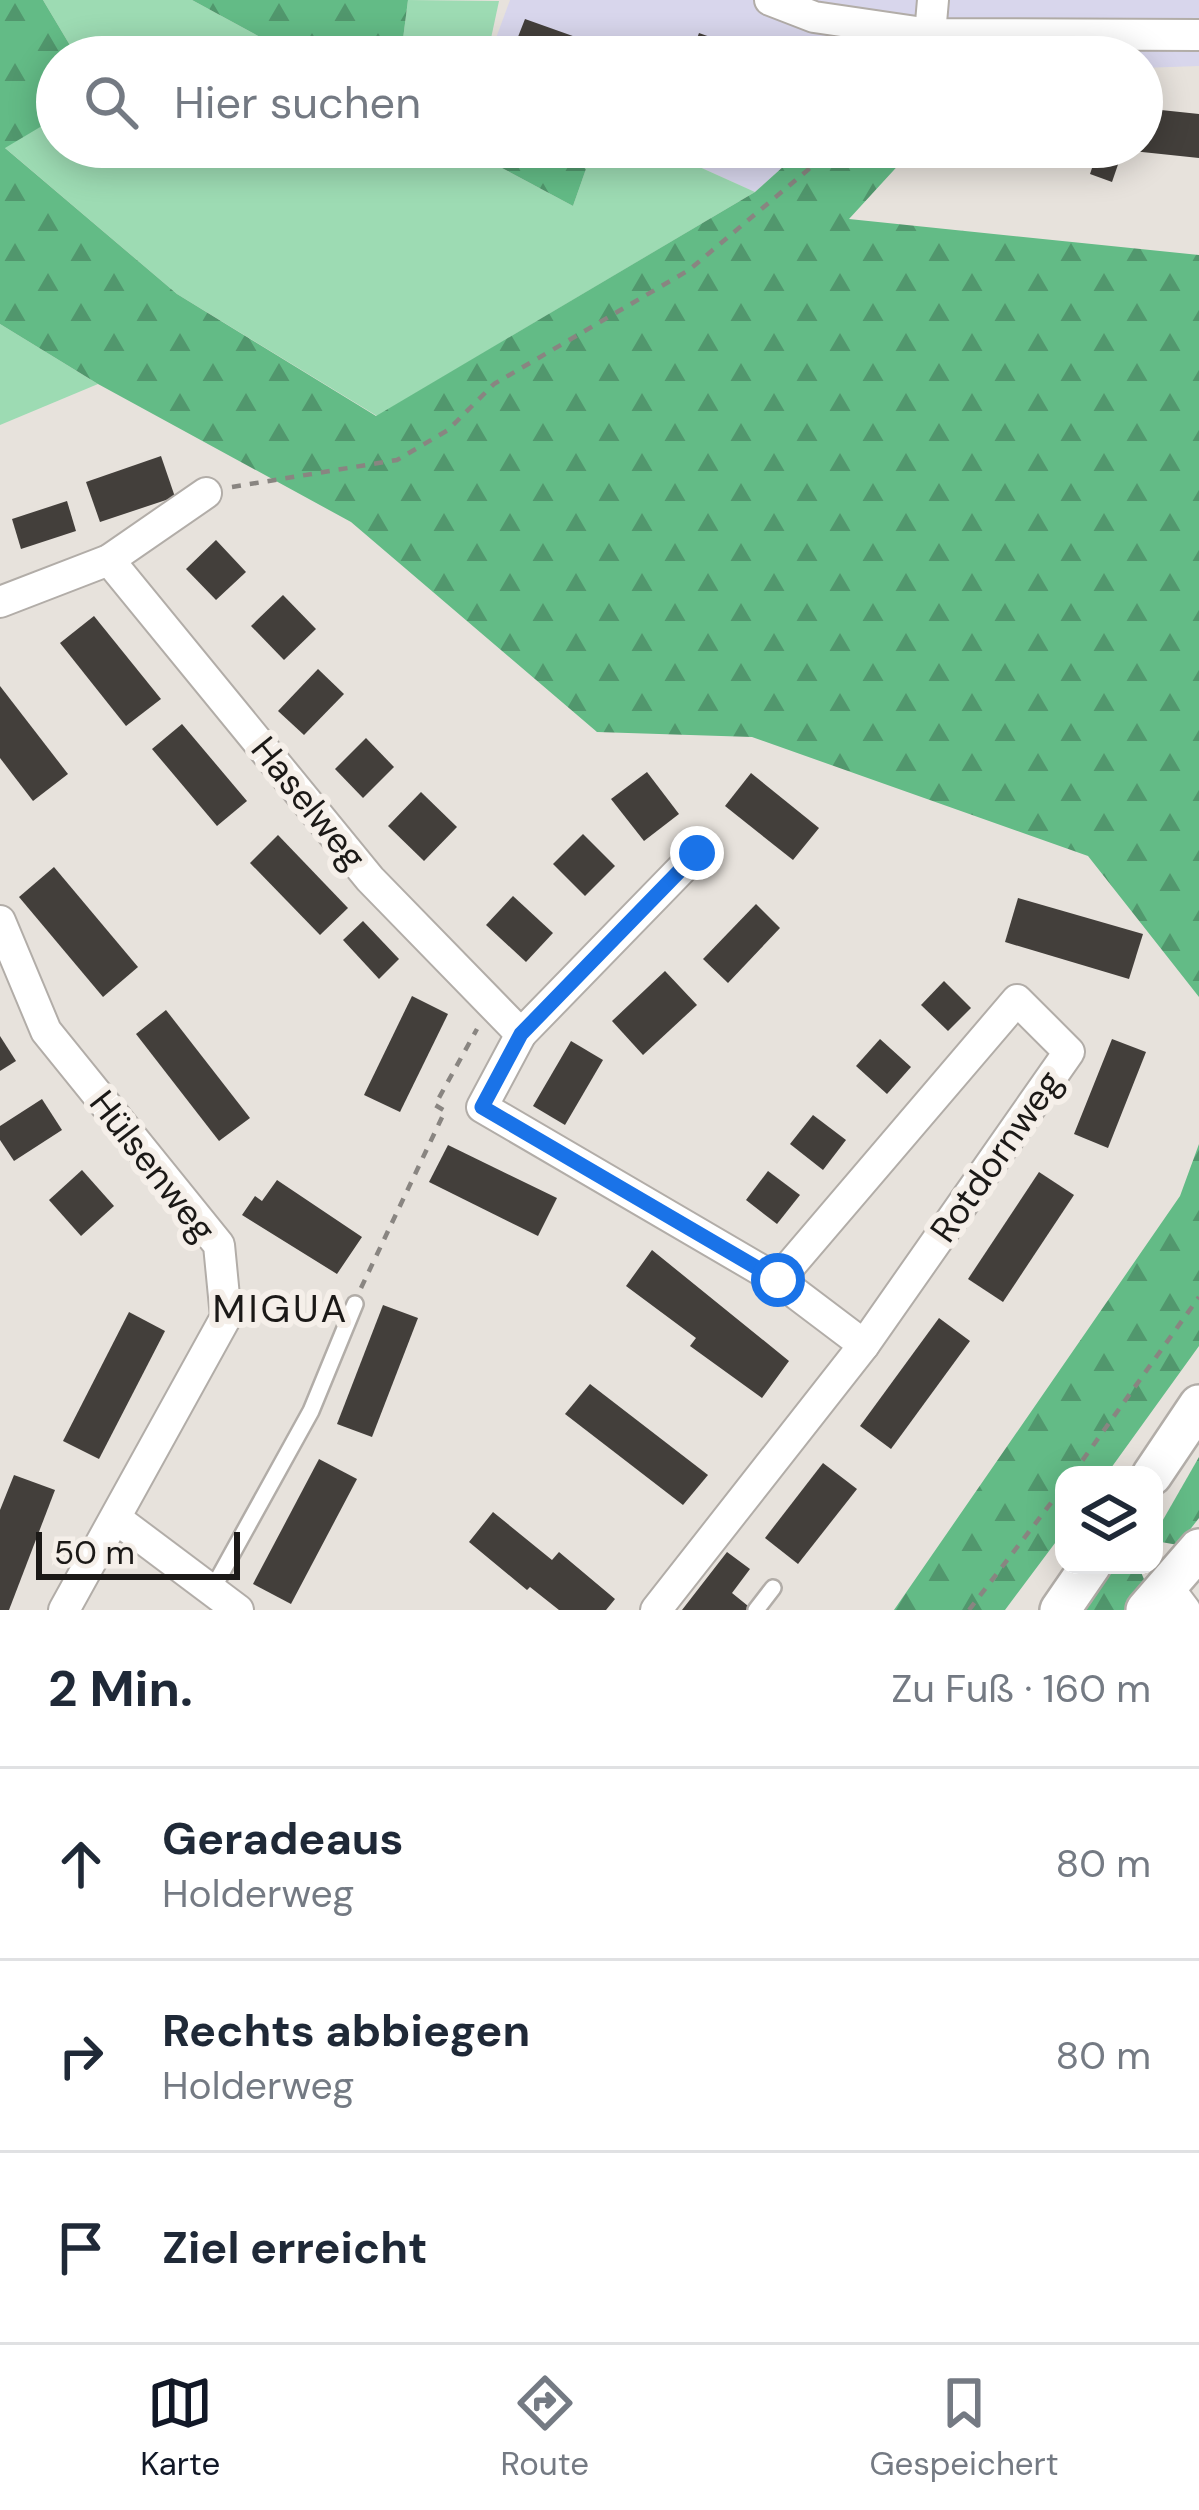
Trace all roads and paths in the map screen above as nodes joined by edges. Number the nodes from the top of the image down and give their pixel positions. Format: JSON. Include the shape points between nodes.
{"nodes":[{"id":1,"x":770,"y":0,"type":"edge"},
{"id":2,"x":933,"y":0,"type":"edge"},
{"id":3,"x":930,"y":34,"type":"junction"},
{"id":4,"x":1199,"y":35,"type":"edge"},
{"id":5,"x":810,"y":168,"type":"edge"},
{"id":6,"x":206,"y":493,"type":"joint"},
{"id":7,"x":110,"y":560,"type":"junction"},
{"id":8,"x":0,"y":602,"type":"edge"},
{"id":9,"x":697,"y":853,"type":"dead end"},
{"id":10,"x":0,"y":921,"type":"edge"},
{"id":11,"x":492,"y":1004,"type":"junction"},
{"id":12,"x":521,"y":1034,"type":"junction"},
{"id":13,"x":778,"y":1280,"type":"junction"},
{"id":14,"x":1199,"y":1297,"type":"edge"},
{"id":15,"x":355,"y":1304,"type":"joint"},
{"id":16,"x":864,"y":1345,"type":"junction"},
{"id":17,"x":1199,"y":1406,"type":"edge"},
{"id":18,"x":1078,"y":1466,"type":"edge"},
{"id":19,"x":1158,"y":1466,"type":"edge"},
{"id":20,"x":1055,"y":1498,"type":"edge"},
{"id":21,"x":118,"y":1520,"type":"junction"},
{"id":22,"x":1199,"y":1549,"type":"edge"},
{"id":23,"x":1085,"y":1574,"type":"edge"},
{"id":24,"x":773,"y":1588,"type":"dead end"},
{"id":25,"x":212,"y":1590,"type":"junction"},
{"id":26,"x":1163,"y":1591,"type":"edge"},
{"id":27,"x":64,"y":1610,"type":"edge"},
{"id":28,"x":238,"y":1610,"type":"edge"},
{"id":29,"x":656,"y":1610,"type":"edge"},
{"id":30,"x":756,"y":1610,"type":"edge"},
{"id":31,"x":969,"y":1610,"type":"edge"},
{"id":32,"x":1060,"y":1610,"type":"edge"}],
"edges":[{"from":1,"to":3,"type":"street","via":[[814,17]]},
{"from":2,"to":3,"type":"street"},
{"from":3,"to":4,"type":"street"},
{"from":5,"to":6,"type":"path","via":[[689,270],[494,384],[448,430],[397,460]]},
{"from":6,"to":7,"type":"street"},
{"from":7,"to":8,"type":"street"},
{"from":7,"to":11,"type":"street","name":"Haselweg","via":[[370,879]]},
{"from":9,"to":12,"type":"street"},
{"from":10,"to":21,"type":"street","name":"Hülsenweg","via":[[46,1031],[219,1245],[226,1317]]},
{"from":11,"to":12,"type":"street","name":"Haselweg"},
{"from":11,"to":15,"type":"path","via":[[435,1105],[445,1111]]},
{"from":12,"to":13,"type":"street","via":[[482,1107]]},
{"from":13,"to":16,"type":"street"},
{"from":13,"to":16,"type":"street","name":"Rotdornweg","via":[[1017,1000],[1069,1052]]},
{"from":14,"to":18,"type":"path"},
{"from":15,"to":25,"type":"lane","via":[[311,1411]]},
{"from":16,"to":29,"type":"street","name":"Rotdornweg"},
{"from":17,"to":19,"type":"street"},
{"from":20,"to":31,"type":"path"},
{"from":21,"to":25,"type":"street"},
{"from":21,"to":27,"type":"street","name":"Hülsenweg"},
{"from":22,"to":26,"type":"street"},
{"from":23,"to":32,"type":"street"},
{"from":24,"to":30,"type":"lane"},
{"from":25,"to":28,"type":"street"}]}
